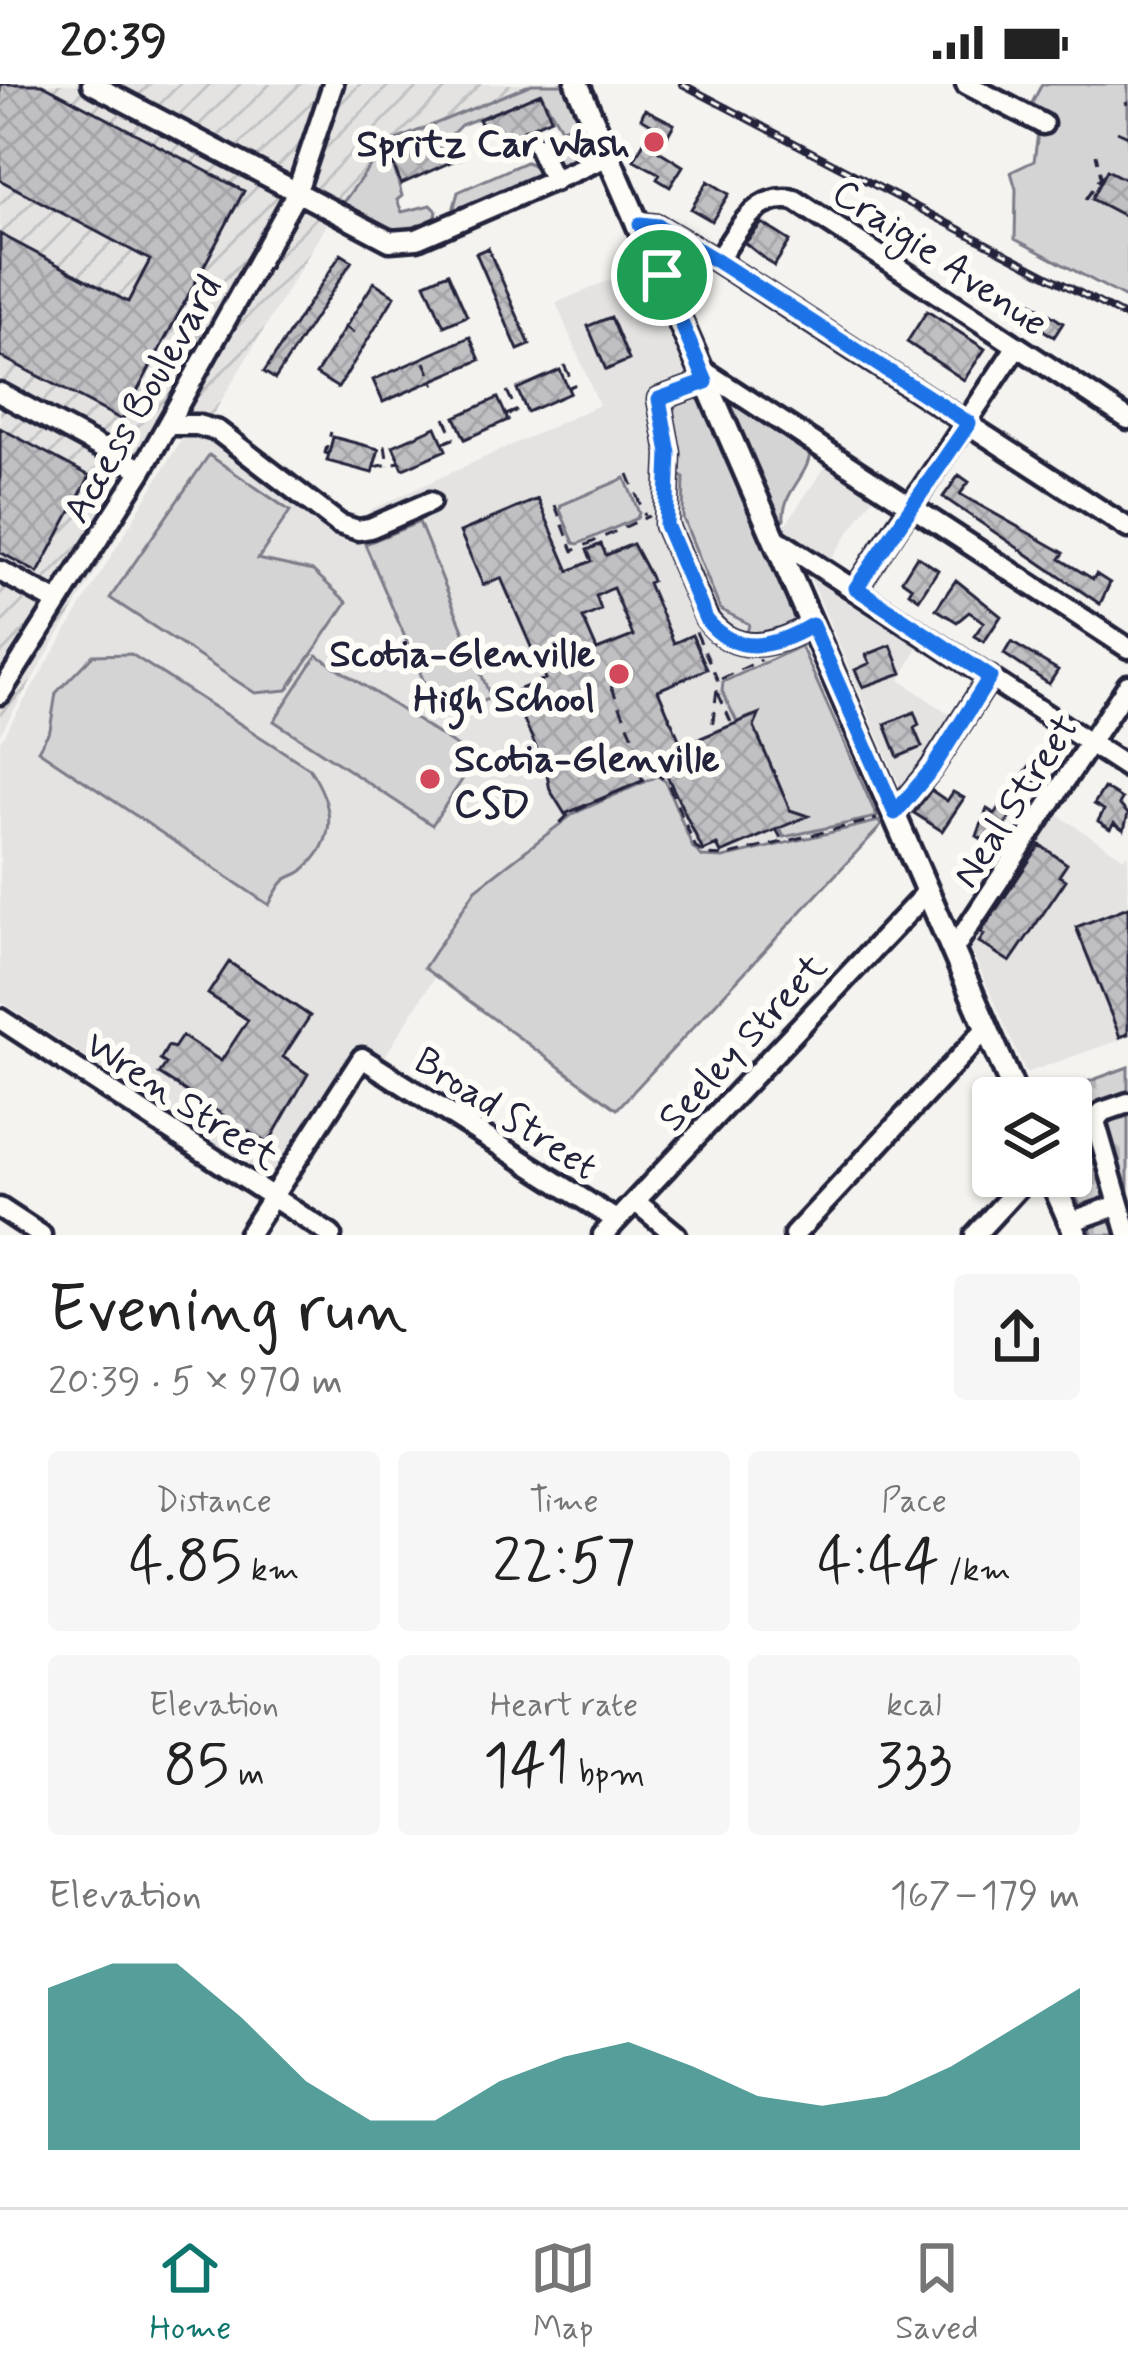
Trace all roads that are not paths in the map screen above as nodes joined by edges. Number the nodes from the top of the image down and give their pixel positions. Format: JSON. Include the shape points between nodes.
{"nodes":[{"id":1,"x":92,"y":84,"type":"edge"},
{"id":2,"x":333,"y":84,"type":"edge"},
{"id":3,"x":578,"y":84,"type":"edge"},
{"id":4,"x":966,"y":84,"type":"edge"},
{"id":5,"x":1043,"y":124,"type":"dead end"},
{"id":6,"x":538,"y":146,"type":"dead end"},
{"id":7,"x":609,"y":156,"type":"junction"},
{"id":8,"x":554,"y":181,"type":"junction"},
{"id":9,"x":296,"y":194,"type":"junction"},
{"id":10,"x":640,"y":224,"type":"junction"},
{"id":11,"x":717,"y":261,"type":"junction"},
{"id":12,"x":1016,"y":346,"type":"junction"},
{"id":13,"x":703,"y":376,"type":"junction"},
{"id":14,"x":0,"y":393,"type":"edge"},
{"id":15,"x":1128,"y":419,"type":"edge"},
{"id":16,"x":969,"y":423,"type":"junction"},
{"id":17,"x":167,"y":425,"type":"junction"},
{"id":18,"x":142,"y":470,"type":"junction"},
{"id":19,"x":430,"y":502,"type":"dead end"},
{"id":20,"x":913,"y":506,"type":"junction"},
{"id":21,"x":1128,"y":528,"type":"edge"},
{"id":22,"x":778,"y":540,"type":"junction"},
{"id":23,"x":0,"y":572,"type":"edge"},
{"id":24,"x":856,"y":588,"type":"junction"},
{"id":25,"x":56,"y":602,"type":"junction"},
{"id":26,"x":812,"y":625,"type":"junction"},
{"id":27,"x":1128,"y":648,"type":"edge"},
{"id":28,"x":990,"y":677,"type":"junction"},
{"id":29,"x":1128,"y":685,"type":"edge"},
{"id":30,"x":0,"y":694,"type":"edge"},
{"id":31,"x":1090,"y":742,"type":"junction"},
{"id":32,"x":1128,"y":768,"type":"edge"},
{"id":33,"x":887,"y":816,"type":"junction"},
{"id":34,"x":928,"y":891,"type":"junction"},
{"id":35,"x":953,"y":950,"type":"junction"},
{"id":36,"x":0,"y":1019,"type":"edge"},
{"id":37,"x":987,"y":1028,"type":"junction"},
{"id":38,"x":1008,"y":1077,"type":"edge"},
{"id":39,"x":1128,"y":1103,"type":"edge"},
{"id":40,"x":272,"y":1196,"type":"junction"},
{"id":41,"x":1010,"y":1197,"type":"edge"},
{"id":42,"x":1059,"y":1197,"type":"edge"},
{"id":43,"x":636,"y":1202,"type":"junction"},
{"id":44,"x":1122,"y":1204,"type":"edge"},
{"id":45,"x":0,"y":1208,"type":"edge"},
{"id":46,"x":609,"y":1228,"type":"edge"},
{"id":47,"x":1073,"y":1228,"type":"edge"},
{"id":48,"x":41,"y":1235,"type":"edge"},
{"id":49,"x":248,"y":1235,"type":"edge"},
{"id":50,"x":331,"y":1235,"type":"edge"},
{"id":51,"x":676,"y":1235,"type":"edge"},
{"id":52,"x":794,"y":1235,"type":"edge"},
{"id":53,"x":975,"y":1235,"type":"edge"},
{"id":54,"x":1128,"y":1235,"type":"edge"}],
"edges":[{"from":1,"to":9,"type":"street"},
{"from":2,"to":9,"type":"street","name":"Access Boulevard"},
{"from":3,"to":7,"type":"main road"},
{"from":4,"to":5,"type":"street"},
{"from":6,"to":8,"type":"street"},
{"from":7,"to":8,"type":"street"},
{"from":7,"to":10,"type":"main road"},
{"from":8,"to":9,"type":"street","via":[[404,242]]},
{"from":9,"to":17,"type":"street","name":"Access Boulevard"},
{"from":10,"to":11,"type":"street"},
{"from":10,"to":13,"type":"main road"},
{"from":11,"to":12,"type":"street","name":"Craigie Avenue","via":[[752,211],[774,198],[806,204]]},
{"from":11,"to":16,"type":"street"},
{"from":12,"to":15,"type":"street","name":"Craigie Avenue"},
{"from":12,"to":16,"type":"street"},
{"from":13,"to":20,"type":"street"},
{"from":13,"to":22,"type":"main road"},
{"from":13,"to":26,"type":"street","via":[[659,399],[669,453],[666,525],[706,619],[732,640],[764,646]]},
{"from":14,"to":18,"type":"street"},
{"from":16,"to":20,"type":"street"},
{"from":16,"to":21,"type":"street"},
{"from":17,"to":18,"type":"street","name":"Access Boulevard"},
{"from":17,"to":19,"type":"street","via":[[218,431],[339,524],[358,530]]},
{"from":18,"to":25,"type":"street","name":"Access Boulevard"},
{"from":20,"to":24,"type":"street"},
{"from":20,"to":27,"type":"street"},
{"from":22,"to":24,"type":"street"},
{"from":22,"to":26,"type":"main road"},
{"from":23,"to":25,"type":"street"},
{"from":24,"to":28,"type":"street"},
{"from":25,"to":30,"type":"street","name":"Access Boulevard"},
{"from":26,"to":33,"type":"main road"},
{"from":28,"to":31,"type":"street"},
{"from":28,"to":33,"type":"street","via":[[932,769]]},
{"from":29,"to":31,"type":"street","name":"Neal Street"},
{"from":31,"to":32,"type":"street"},
{"from":31,"to":35,"type":"street","name":"Neal Street","via":[[1044,826]]},
{"from":33,"to":34,"type":"main road"},
{"from":34,"to":35,"type":"main road"},
{"from":34,"to":43,"type":"street","name":"Seeley Street"},
{"from":35,"to":37,"type":"main road"},
{"from":36,"to":40,"type":"street","name":"Wren Street"},
{"from":37,"to":38,"type":"main road"},
{"from":37,"to":52,"type":"street"},
{"from":39,"to":44,"type":"street","via":[[1095,1121]]},
{"from":40,"to":46,"type":"street","name":"Broad Street","via":[[362,1058]]},
{"from":40,"to":49,"type":"street"},
{"from":40,"to":50,"type":"street","name":"Wren Street"},
{"from":41,"to":53,"type":"street"},
{"from":42,"to":47,"type":"main road"},
{"from":43,"to":46,"type":"street","name":"Seeley Street"},
{"from":43,"to":51,"type":"street","name":"Broad Street"},
{"from":44,"to":47,"type":"street"},
{"from":44,"to":54,"type":"street"},
{"from":45,"to":48,"type":"street"}]}
